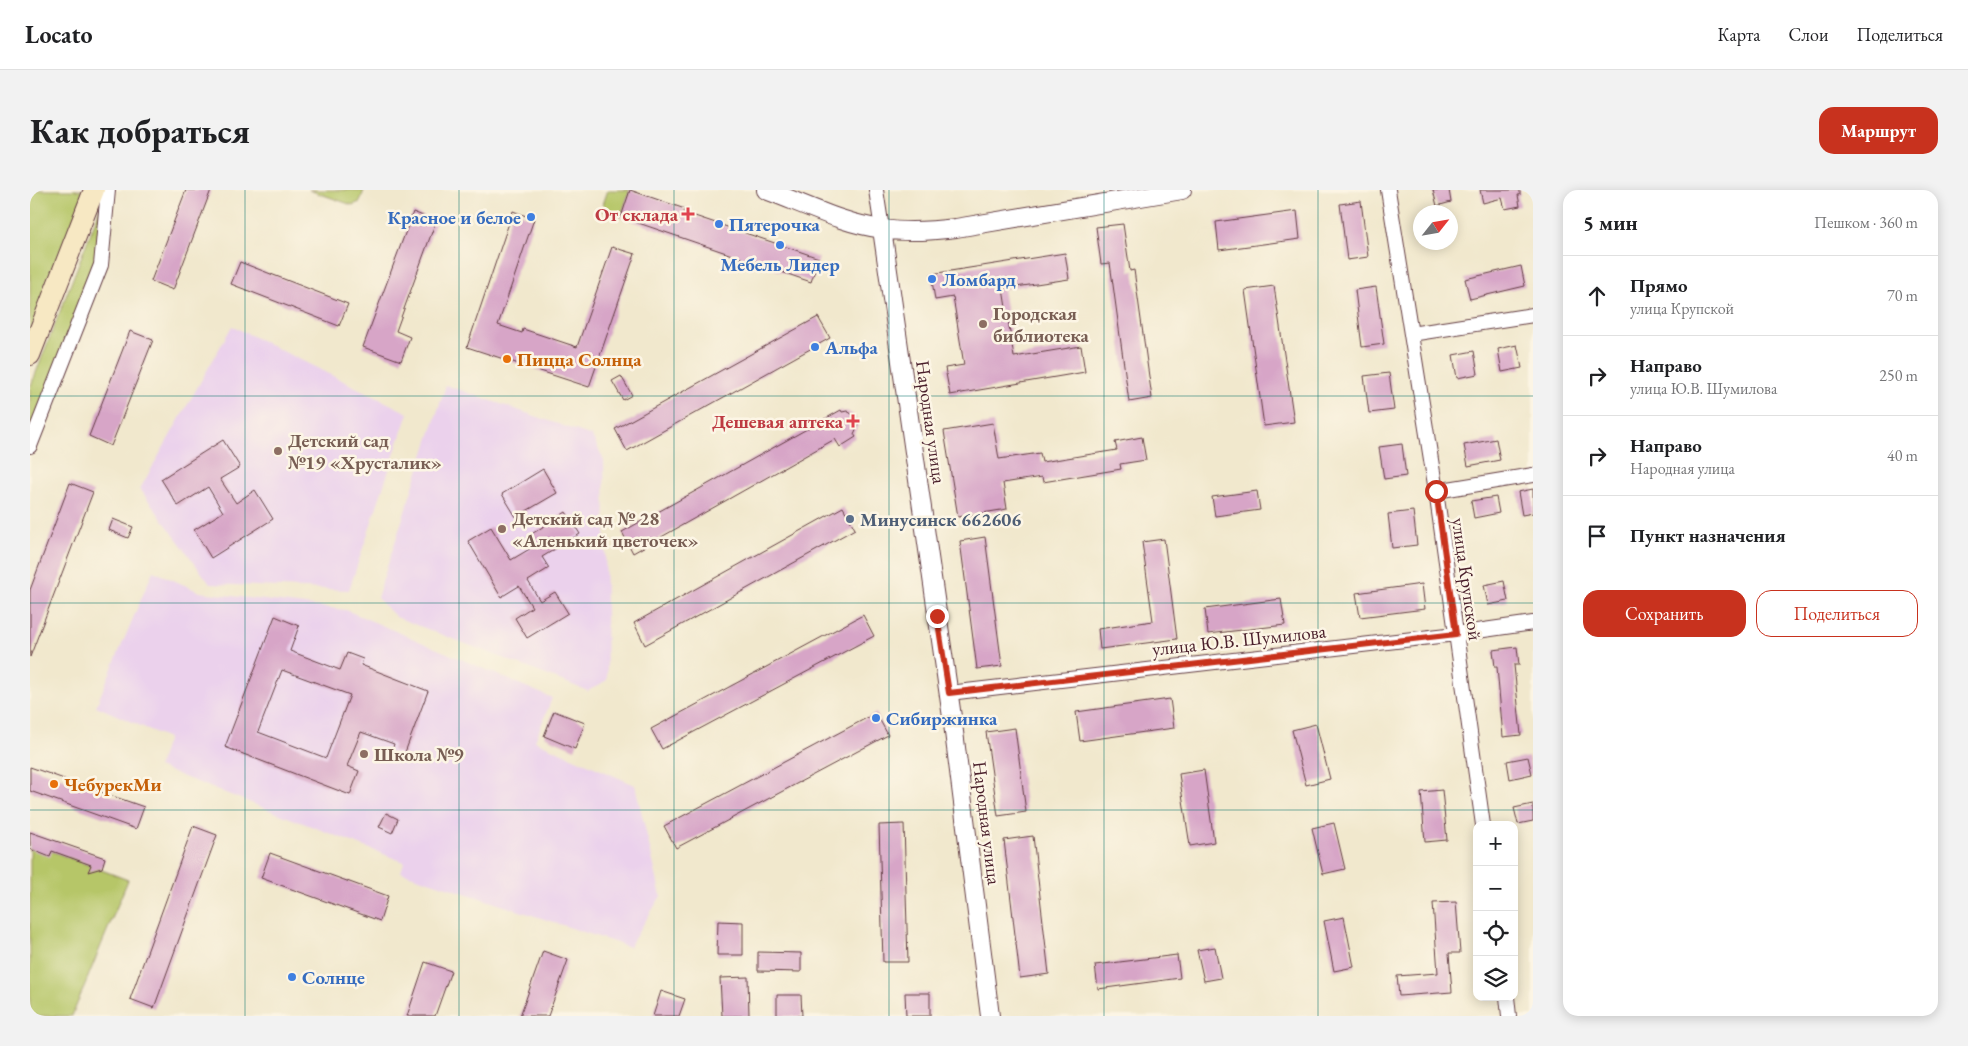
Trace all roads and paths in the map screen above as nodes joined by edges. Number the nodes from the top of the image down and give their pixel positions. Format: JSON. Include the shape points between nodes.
{"nodes":[{"id":1,"x":94,"y":190,"type":"edge"},
{"id":2,"x":108,"y":190,"type":"edge"},
{"id":3,"x":766,"y":190,"type":"edge"},
{"id":4,"x":876,"y":190,"type":"edge"},
{"id":5,"x":1182,"y":190,"type":"edge"},
{"id":6,"x":1388,"y":190,"type":"edge"},
{"id":7,"x":882,"y":229,"type":"junction"},
{"id":8,"x":1533,"y":315,"type":"edge"},
{"id":9,"x":1411,"y":334,"type":"junction"},
{"id":10,"x":30,"y":355,"type":"edge"},
{"id":11,"x":30,"y":446,"type":"edge"},
{"id":12,"x":1533,"y":475,"type":"edge"},
{"id":13,"x":1436,"y":491,"type":"junction"},
{"id":14,"x":1533,"y":623,"type":"edge"},
{"id":15,"x":1456,"y":634,"type":"junction"},
{"id":16,"x":949,"y":693,"type":"junction"},
{"id":17,"x":1481,"y":821,"type":"edge"},
{"id":18,"x":1507,"y":1001,"type":"edge"},
{"id":19,"x":990,"y":1016,"type":"edge"},
{"id":20,"x":1509,"y":1016,"type":"edge"}],
"edges":[{"from":1,"to":10,"type":"main road"},
{"from":2,"to":11,"type":"street","via":[[102,265]]},
{"from":3,"to":7,"type":"street","via":[[844,219]]},
{"from":4,"to":7,"type":"street","name":"Народная улица"},
{"from":5,"to":7,"type":"street","via":[[956,228],[923,232]]},
{"from":6,"to":9,"type":"street","name":"улица Крупской"},
{"from":7,"to":16,"type":"street","name":"Народная улица"},
{"from":8,"to":9,"type":"street"},
{"from":9,"to":13,"type":"street","name":"улица Крупской"},
{"from":12,"to":13,"type":"street"},
{"from":13,"to":15,"type":"street","name":"улица Крупской"},
{"from":14,"to":15,"type":"street","name":"улица Ю.В. Шумилова"},
{"from":15,"to":16,"type":"street","name":"улица Ю.В. Шумилова"},
{"from":15,"to":17,"type":"street","name":"улица Крупской"},
{"from":16,"to":19,"type":"street","name":"Народная улица"},
{"from":18,"to":20,"type":"street"}]}
